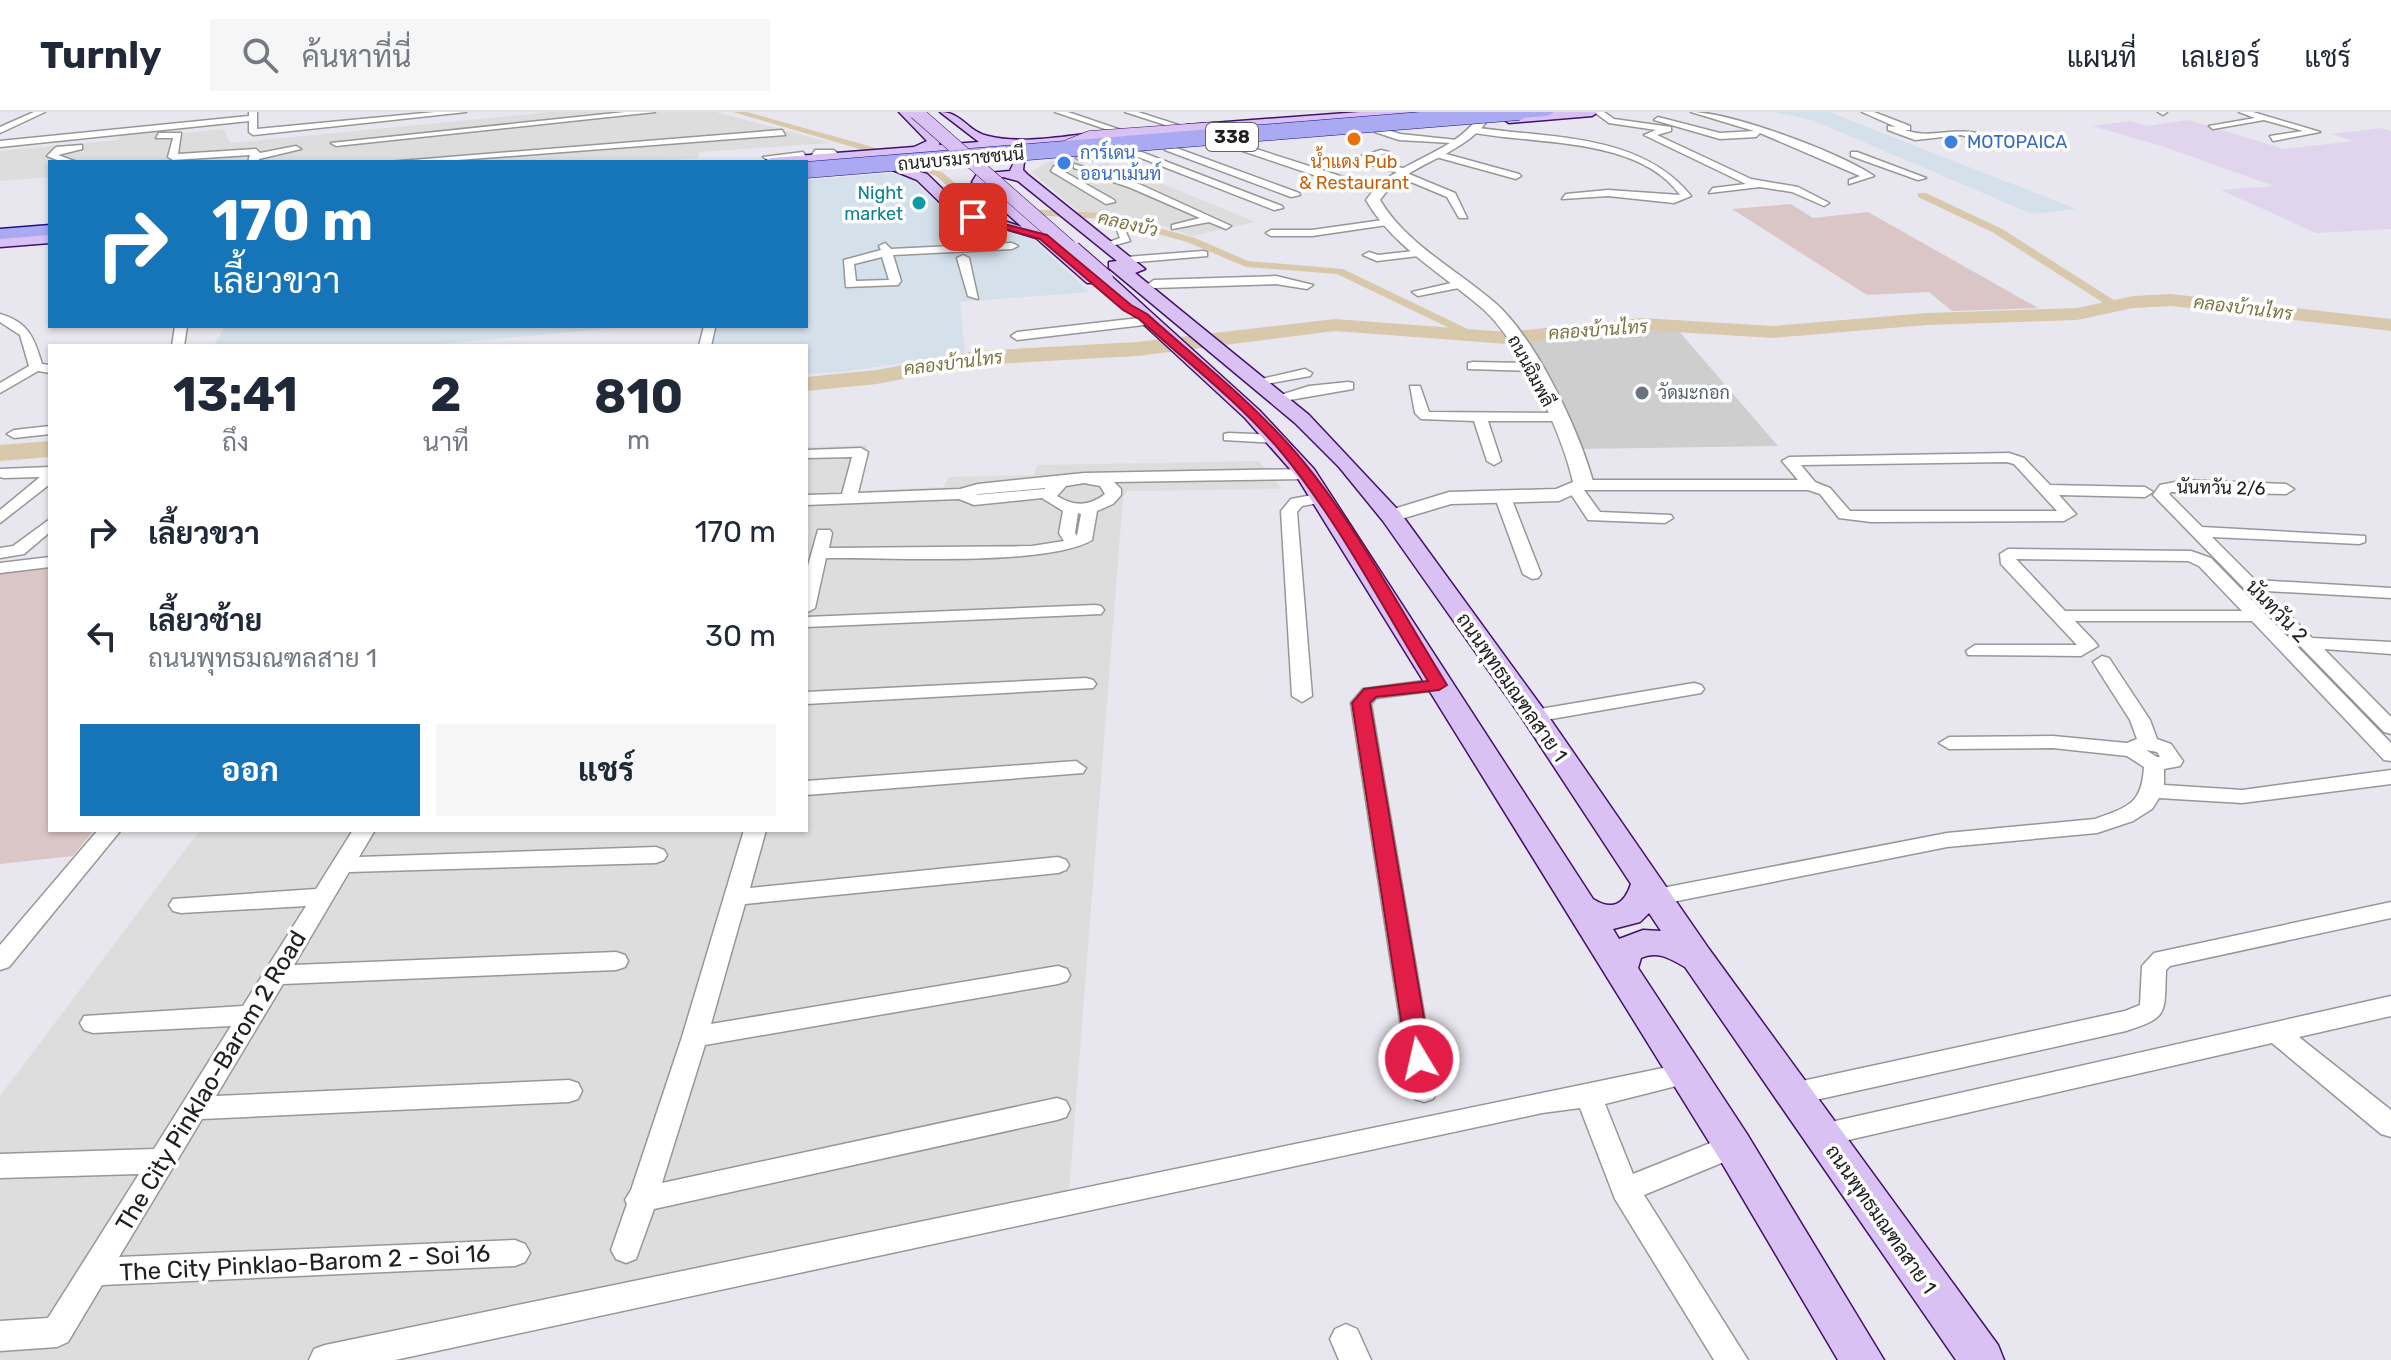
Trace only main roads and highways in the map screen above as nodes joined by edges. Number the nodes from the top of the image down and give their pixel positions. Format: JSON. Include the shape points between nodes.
{"nodes":[{"id":1,"x":905,"y":112,"type":"edge"},
{"id":2,"x":916,"y":112,"type":"edge"},
{"id":3,"x":933,"y":112,"type":"edge"},
{"id":4,"x":946,"y":112,"type":"edge"},
{"id":5,"x":1409,"y":112,"type":"edge"},
{"id":6,"x":1452,"y":112,"type":"edge"},
{"id":7,"x":1519,"y":112,"type":"edge"},
{"id":8,"x":1547,"y":112,"type":"edge"},
{"id":9,"x":1598,"y":114,"type":"edge"},
{"id":10,"x":1474,"y":121,"type":"edge"},
{"id":11,"x":971,"y":132,"type":"junction"},
{"id":12,"x":931,"y":136,"type":"junction"},
{"id":13,"x":1012,"y":143,"type":"junction"},
{"id":14,"x":768,"y":157,"type":"edge"},
{"id":15,"x":1042,"y":158,"type":"junction"},
{"id":16,"x":899,"y":159,"type":"junction"},
{"id":17,"x":808,"y":165,"type":"edge"},
{"id":18,"x":808,"y":165,"type":"edge"},
{"id":19,"x":808,"y":165,"type":"edge"},
{"id":20,"x":1023,"y":178,"type":"junction"},
{"id":21,"x":48,"y":228,"type":"edge"},
{"id":22,"x":0,"y":232,"type":"edge"},
{"id":23,"x":1043,"y":237,"type":"junction"},
{"id":24,"x":1115,"y":268,"type":"junction"},
{"id":25,"x":1182,"y":318,"type":"junction"},
{"id":26,"x":1148,"y":321,"type":"junction"},
{"id":27,"x":1652,"y":891,"type":"junction"},
{"id":28,"x":1575,"y":902,"type":"junction"},
{"id":29,"x":1697,"y":958,"type":"junction"},
{"id":30,"x":1621,"y":971,"type":"junction"},
{"id":31,"x":1862,"y":1360,"type":"edge"},
{"id":32,"x":1982,"y":1360,"type":"edge"}],
"edges":[{"from":1,"to":12,"type":"main road"},
{"from":2,"to":24,"type":"main road","name":"ถนนพุทธมณฑลสาย 1","bridge":true},
{"from":3,"to":24,"type":"main road","name":"ถนนพุทธมณฑลสาย 1"},
{"from":4,"to":11,"type":"main road"},
{"from":5,"to":10,"type":"main road","bridge":true,"via":[[1090,138],[1070,146],[1097,151]]},
{"from":5,"to":13,"type":"main road","number":"338"},
{"from":6,"to":16,"type":"main road","name":"ถนนบรมราชชนนี","number":"338"},
{"from":7,"to":18,"type":"main road","number":"338","bridge":true},
{"from":8,"to":16,"type":"main road","name":"ถนนบรมราชชนนี","number":"338"},
{"from":9,"to":10,"type":"main road","number":"338"},
{"from":10,"to":15,"type":"main road","number":"338"},
{"from":10,"to":19,"type":"main road","number":"338","bridge":true},
{"from":11,"to":12,"type":"main road","via":[[972,138],[964,140]]},
{"from":11,"to":13,"type":"main road","via":[[983,140]]},
{"from":12,"to":16,"type":"main road","via":[[932,146]]},
{"from":13,"to":16,"type":"main road","number":"338"},
{"from":14,"to":16,"type":"main road","number":"338"},
{"from":15,"to":16,"type":"main road","number":"338","via":[[947,165]]},
{"from":15,"to":20,"type":"main road","via":[[1019,165],[1016,170]]},
{"from":16,"to":17,"type":"main road","name":"ถนนบรมราชชนนี","number":"338"},
{"from":16,"to":23,"type":"main road","via":[[955,209]]},
{"from":20,"to":23,"type":"main road","via":[[1003,173],[979,179]]},
{"from":20,"to":24,"type":"main road","via":[[1108,246]]},
{"from":21,"to":22,"type":"main road"},
{"from":23,"to":26,"type":"main road"},
{"from":24,"to":25,"type":"main road","name":"ถนนพุทธมณฑลสาย 1"},
{"from":24,"to":25,"type":"main road","via":[[1154,284],[1170,297]]},
{"from":24,"to":26,"type":"main road","name":"ถนนพุทธมณฑลสาย 1"},
{"from":25,"to":27,"type":"main road","name":"ถนนพุทธมณฑลสาย 1","via":[[1278,398],[1346,463],[1391,516]]},
{"from":26,"to":28,"type":"main road","name":"ถนนพุทธมณฑลสาย 1","via":[[1277,439],[1314,486]]},
{"from":27,"to":28,"type":"main road","via":[[1627,915],[1600,917]]},
{"from":27,"to":29,"type":"main road","name":"ถนนพุทธมณฑลสาย 1"},
{"from":28,"to":30,"type":"main road","name":"ถนนพุทธมณฑลสาย 1"},
{"from":29,"to":30,"type":"main road","via":[[1673,944],[1646,942],[1625,951]]},
{"from":29,"to":32,"type":"main road","name":"ถนนพุทธมณฑลสาย 1"},
{"from":30,"to":31,"type":"main road","name":"ถนนพุทธมณฑลสาย 1"}]}
